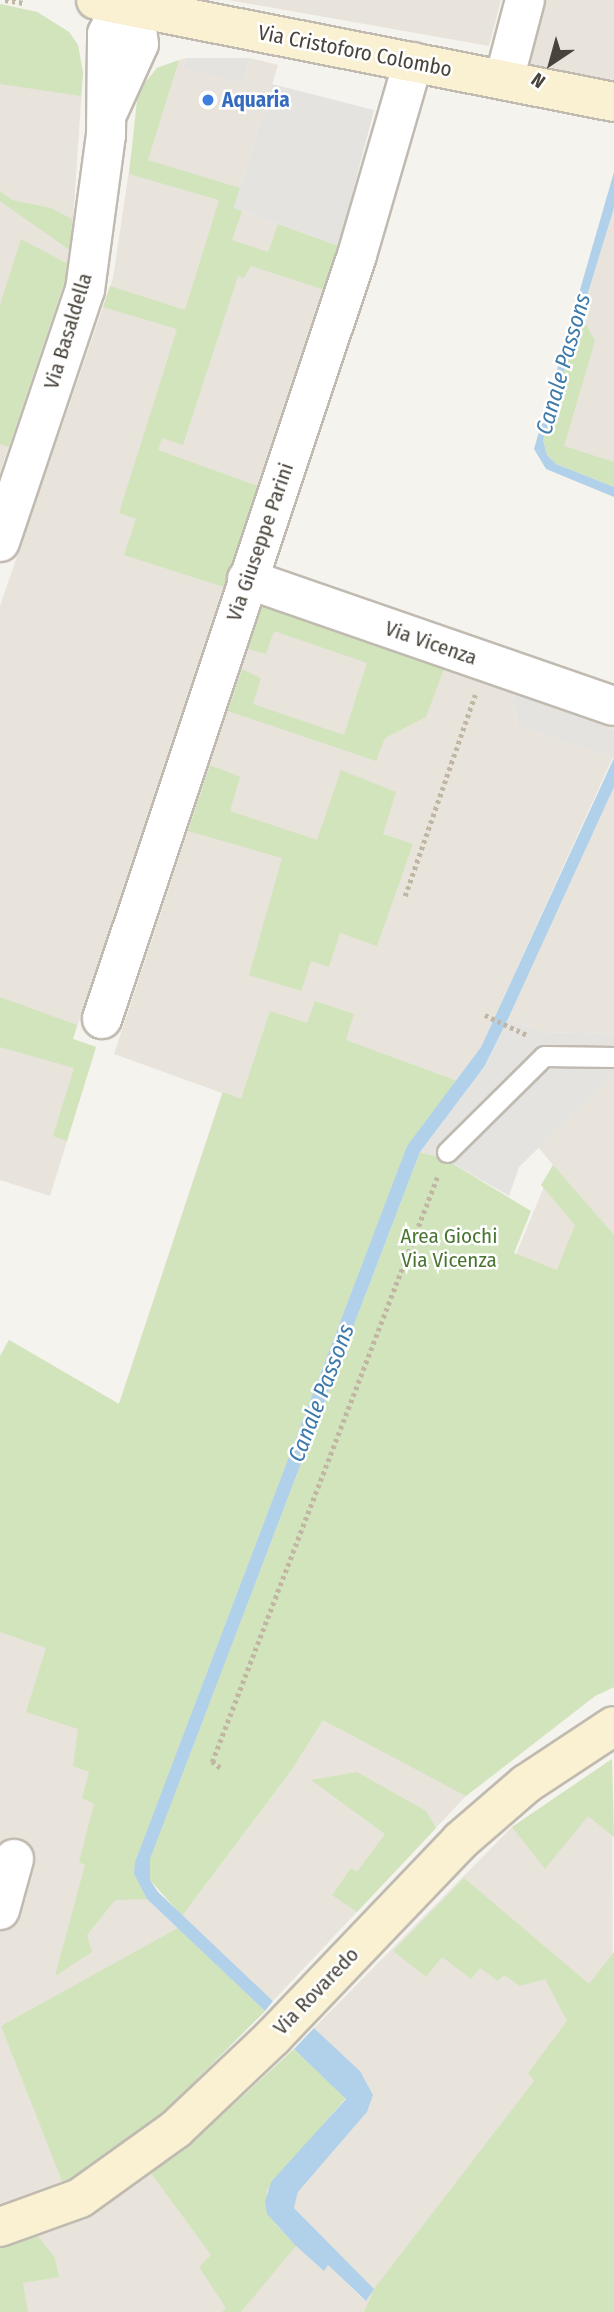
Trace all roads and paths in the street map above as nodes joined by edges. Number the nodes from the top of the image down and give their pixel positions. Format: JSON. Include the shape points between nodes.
{"nodes":[{"id":1,"x":5,"y":0,"type":"edge"},
{"id":2,"x":525,"y":0,"type":"edge"},
{"id":3,"x":121,"y":1,"type":"edge"},
{"id":4,"x":23,"y":4,"type":"dead end"},
{"id":5,"x":413,"y":62,"type":"junction"},
{"id":6,"x":504,"y":80,"type":"junction"},
{"id":7,"x":614,"y":102,"type":"edge"},
{"id":8,"x":0,"y":542,"type":"edge"},
{"id":9,"x":247,"y":579,"type":"junction"},
{"id":10,"x":486,"y":662,"type":"junction"},
{"id":11,"x":614,"y":706,"type":"edge"},
{"id":12,"x":405,"y":896,"type":"dead end"},
{"id":13,"x":485,"y":1015,"type":"dead end"},
{"id":14,"x":102,"y":1019,"type":"dead end"},
{"id":15,"x":507,"y":1025,"type":"dead end"},
{"id":16,"x":614,"y":1057,"type":"edge"},
{"id":17,"x":447,"y":1152,"type":"joint"},
{"id":18,"x":612,"y":1729,"type":"edge"},
{"id":19,"x":220,"y":1768,"type":"dead end"},
{"id":20,"x":7,"y":1857,"type":"edge"},
{"id":21,"x":0,"y":1910,"type":"edge"},
{"id":22,"x":0,"y":2227,"type":"edge"}],
"edges":[{"from":1,"to":4,"type":"path"},
{"from":2,"to":6,"type":"street"},
{"from":3,"to":5,"type":"street","name":"Via Cristoforo Colombo"},
{"from":3,"to":8,"type":"street","name":"Via Basaldella","via":[[136,23],[139,44],[107,113],[85,290]]},
{"from":5,"to":6,"type":"street","name":"Via Cristoforo Colombo"},
{"from":5,"to":9,"type":"street","name":"Via Giuseppe Parini","via":[[357,255]]},
{"from":6,"to":7,"type":"street","name":"Via Cristoforo Colombo"},
{"from":9,"to":10,"type":"street","name":"Via Vicenza"},
{"from":9,"to":14,"type":"street","name":"Via Giuseppe Parini"},
{"from":10,"to":11,"type":"street","name":"Via Vicenza"},
{"from":10,"to":12,"type":"path"},
{"from":13,"to":15,"type":"path"},
{"from":16,"to":17,"type":"lane","via":[[544,1056]]},
{"from":17,"to":19,"type":"path","via":[[212,1762]]},
{"from":18,"to":22,"type":"street","name":"Via Rovaredo","via":[[526,1784],[460,1841],[273,2037],[176,2129],[80,2199]]},
{"from":20,"to":21,"type":"street"}]}
